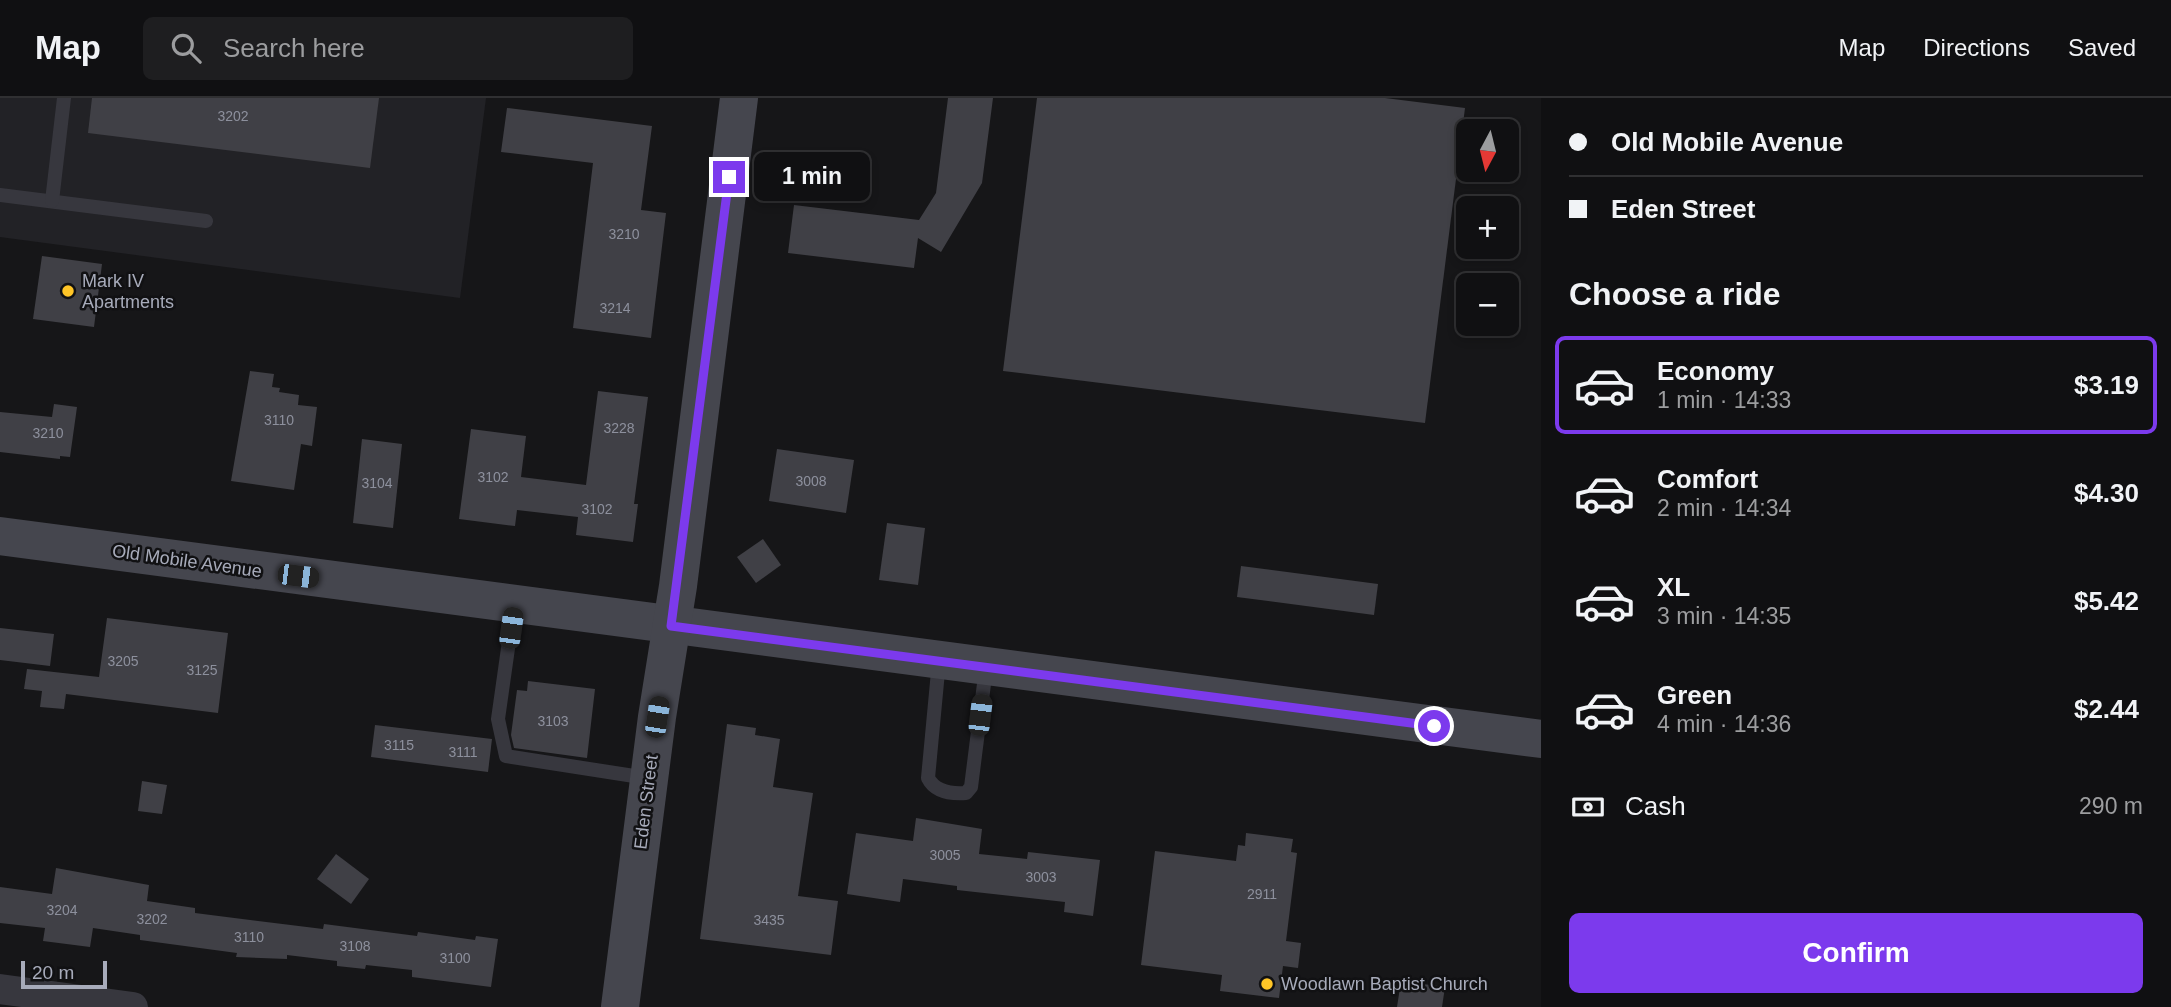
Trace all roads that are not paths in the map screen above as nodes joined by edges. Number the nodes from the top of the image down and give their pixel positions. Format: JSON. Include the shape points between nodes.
{"nodes":[{"id":1,"x":64,"y":98,"type":"edge"},
{"id":2,"x":739,"y":98,"type":"edge"},
{"id":3,"x":0,"y":195,"type":"edge"},
{"id":4,"x":52,"y":201,"type":"junction"},
{"id":5,"x":206,"y":221,"type":"dead end"},
{"id":6,"x":0,"y":536,"type":"edge"},
{"id":7,"x":514,"y":605,"type":"junction"},
{"id":8,"x":671,"y":626,"type":"junction"},
{"id":9,"x":939,"y":661,"type":"junction"},
{"id":10,"x":986,"y":666,"type":"junction"},
{"id":11,"x":1541,"y":739,"type":"edge"},
{"id":12,"x":649,"y":778,"type":"junction"},
{"id":13,"x":0,"y":989,"type":"edge"},
{"id":14,"x":133,"y":1007,"type":"edge"},
{"id":15,"x":620,"y":1007,"type":"edge"}],
"edges":[{"from":1,"to":4,"type":"lane"},
{"from":2,"to":8,"type":"main road","name":"Eden Street"},
{"from":3,"to":4,"type":"lane"},
{"from":4,"to":5,"type":"lane"},
{"from":6,"to":7,"type":"main road","name":"Old Mobile Avenue"},
{"from":7,"to":8,"type":"main road","name":"Old Mobile Avenue"},
{"from":7,"to":12,"type":"lane","via":[[498,719],[506,756]]},
{"from":8,"to":9,"type":"main road","name":"Old Mobile Avenue"},
{"from":8,"to":12,"type":"main road","name":"Eden Street"},
{"from":9,"to":10,"type":"main road","name":"Old Mobile Avenue"},
{"from":9,"to":10,"type":"lane","via":[[928,778],[936,788],[961,794],[970,792],[971,787]]},
{"from":10,"to":11,"type":"main road","name":"Old Mobile Avenue"},
{"from":12,"to":15,"type":"main road","name":"Eden Street"},
{"from":13,"to":14,"type":"street"}]}
